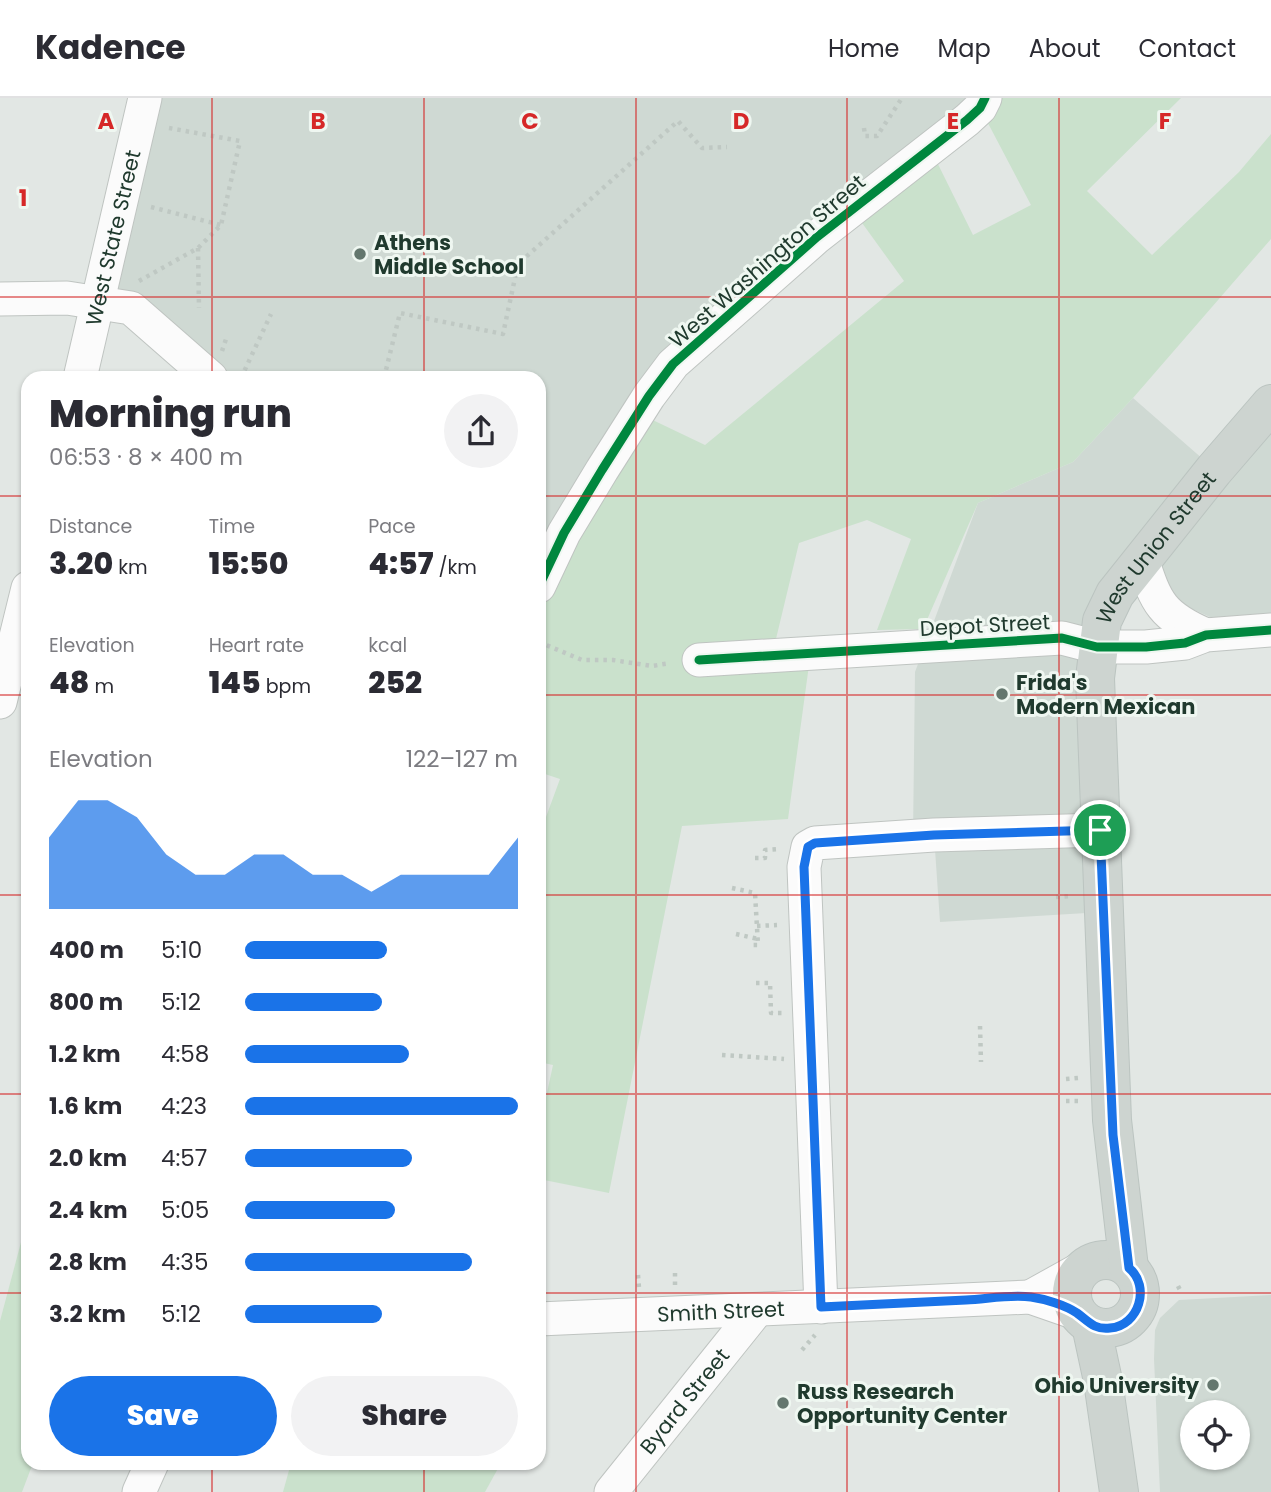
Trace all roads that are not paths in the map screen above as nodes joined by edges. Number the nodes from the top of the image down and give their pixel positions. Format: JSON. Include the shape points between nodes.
{"nodes":[{"id":1,"x":145,"y":98,"type":"edge"},
{"id":2,"x":985,"y":98,"type":"edge"},
{"id":3,"x":0,"y":299,"type":"edge"},
{"id":4,"x":99,"y":302,"type":"junction"},
{"id":5,"x":82,"y":371,"type":"edge"},
{"id":6,"x":203,"y":371,"type":"edge"},
{"id":7,"x":1271,"y":404,"type":"edge"},
{"id":8,"x":1142,"y":559,"type":"junction"},
{"id":9,"x":546,"y":571,"type":"edge"},
{"id":10,"x":21,"y":616,"type":"edge"},
{"id":11,"x":1271,"y":630,"type":"edge"},
{"id":12,"x":1206,"y":635,"type":"junction"},
{"id":13,"x":1097,"y":647,"type":"junction"},
{"id":14,"x":699,"y":660,"type":"road end"},
{"id":15,"x":0,"y":702,"type":"edge"},
{"id":16,"x":1100,"y":830,"type":"junction"},
{"id":17,"x":1113,"y":1135,"type":"junction"},
{"id":18,"x":1088,"y":1265,"type":"junction"},
{"id":19,"x":1129,"y":1268,"type":"junction"},
{"id":20,"x":1030,"y":1297,"type":"junction"},
{"id":21,"x":821,"y":1307,"type":"junction"},
{"id":22,"x":757,"y":1310,"type":"junction"},
{"id":23,"x":546,"y":1319,"type":"edge"},
{"id":24,"x":1099,"y":1321,"type":"junction"},
{"id":25,"x":149,"y":1470,"type":"edge"},
{"id":26,"x":139,"y":1492,"type":"edge"},
{"id":27,"x":611,"y":1492,"type":"edge"},
{"id":28,"x":1119,"y":1492,"type":"edge"},
{"id":29,"x":1125,"y":1492,"type":"edge"}],
"edges":[{"from":1,"to":4,"type":"street","name":"West State Street"},
{"from":2,"to":9,"type":"street","name":"West Washington Street","via":[[967,120],[817,237],[673,365],[595,481]]},
{"from":3,"to":4,"type":"street"},
{"from":4,"to":5,"type":"street","name":"West State Street"},
{"from":4,"to":6,"type":"street","via":[[131,308]]},
{"from":7,"to":8,"type":"main road","name":"West Union Street"},
{"from":8,"to":12,"type":"street","via":[[1163,608]]},
{"from":8,"to":13,"type":"main road","name":"West Union Street","via":[[1115,594]]},
{"from":10,"to":15,"type":"street"},
{"from":11,"to":12,"type":"street","name":"Depot Street"},
{"from":12,"to":13,"type":"street","name":"Depot Street","via":[[1185,643]]},
{"from":13,"to":14,"type":"street","name":"Depot Street","via":[[1062,638]]},
{"from":13,"to":16,"type":"main road","name":"West Union Street"},
{"from":16,"to":17,"type":"main road","name":"West Union Street"},
{"from":16,"to":21,"type":"street","via":[[900,837],[808,847],[804,867]]},
{"from":17,"to":18,"type":"main road","name":"West Union Street"},
{"from":17,"to":19,"type":"main road","name":"West Union Street"},
{"from":18,"to":19,"type":"main road","via":[[1107,1259]]},
{"from":18,"to":20,"type":"street","name":"Smith Street"},
{"from":18,"to":24,"type":"main road","name":"West Union Street","via":[[1078,1274],[1072,1300]]},
{"from":19,"to":24,"type":"main road","name":"West Union Street","via":[[1137,1278],[1138,1308]]},
{"from":20,"to":21,"type":"street","name":"Smith Street"},
{"from":20,"to":24,"type":"street","name":"Smith Street"},
{"from":21,"to":22,"type":"street","name":"Smith Street"},
{"from":22,"to":23,"type":"street","name":"Smith Street"},
{"from":22,"to":27,"type":"street","name":"Byard Street"},
{"from":24,"to":28,"type":"main road","name":"West Union Street"},
{"from":24,"to":29,"type":"main road","name":"West Union Street"},
{"from":25,"to":26,"type":"street"}]}
